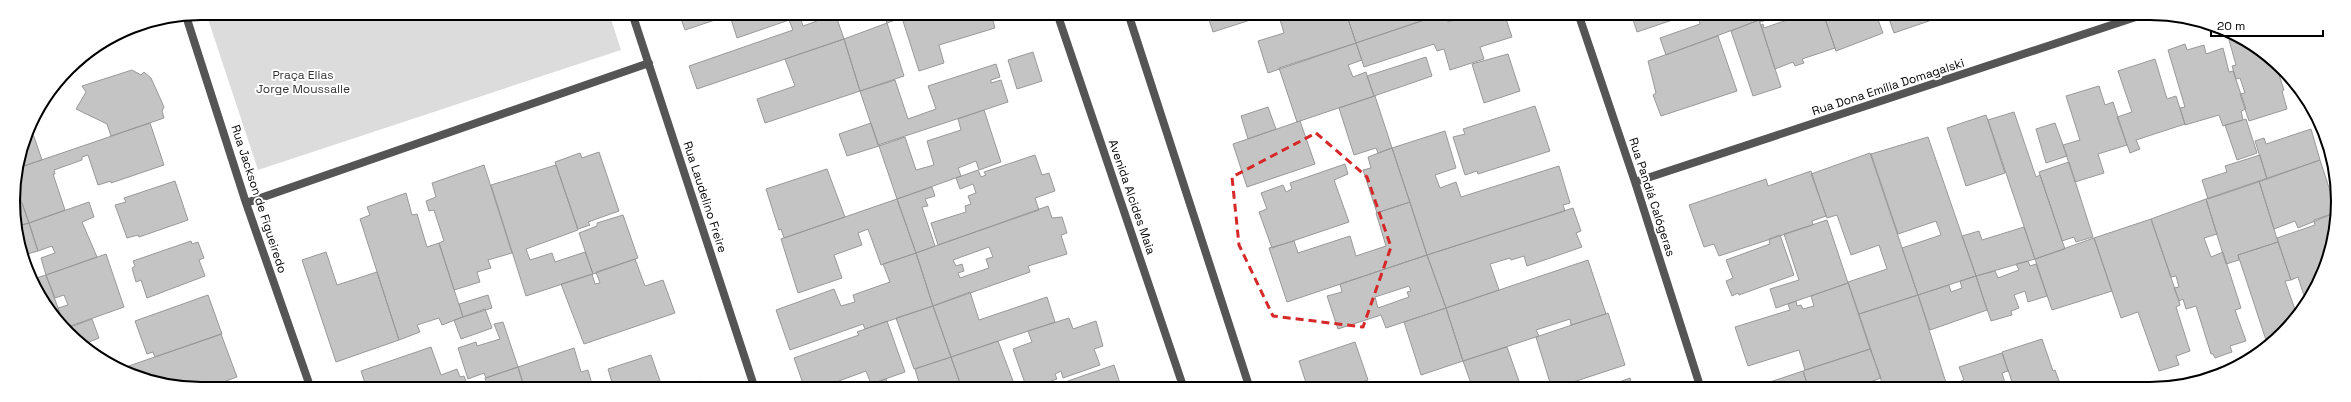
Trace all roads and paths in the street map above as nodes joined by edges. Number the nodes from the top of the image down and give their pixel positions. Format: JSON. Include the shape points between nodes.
{"nodes":[{"id":1,"x":187,"y":20,"type":"edge"},
{"id":2,"x":634,"y":20,"type":"edge"},
{"id":3,"x":1059,"y":20,"type":"edge"},
{"id":4,"x":1130,"y":20,"type":"edge"},
{"id":5,"x":1580,"y":20,"type":"edge"},
{"id":6,"x":2127,"y":20,"type":"edge"},
{"id":7,"x":649,"y":63,"type":"junction"},
{"id":8,"x":1635,"y":182,"type":"junction"},
{"id":9,"x":246,"y":203,"type":"junction"},
{"id":10,"x":309,"y":382,"type":"edge"},
{"id":11,"x":753,"y":382,"type":"edge"},
{"id":12,"x":1182,"y":382,"type":"edge"},
{"id":13,"x":1248,"y":382,"type":"edge"},
{"id":14,"x":1699,"y":382,"type":"edge"}],
"edges":[{"from":1,"to":9,"type":"street","name":"Rua Jackson de Figueiredo"},
{"from":2,"to":7,"type":"street","name":"Rua Laudelino Freire"},
{"from":3,"to":12,"type":"street","name":"Avenida Alcides Maia"},
{"from":4,"to":13,"type":"street"},
{"from":5,"to":8,"type":"street","name":"Rua Pandiá Calógeras"},
{"from":6,"to":8,"type":"street","name":"Rua Dona Emília Domagalski"},
{"from":7,"to":9,"type":"street"},
{"from":7,"to":11,"type":"street","name":"Rua Laudelino Freire"},
{"from":8,"to":14,"type":"street","name":"Rua Pandiá Calógeras"},
{"from":9,"to":10,"type":"street","name":"Rua Jackson de Figueiredo"}]}
